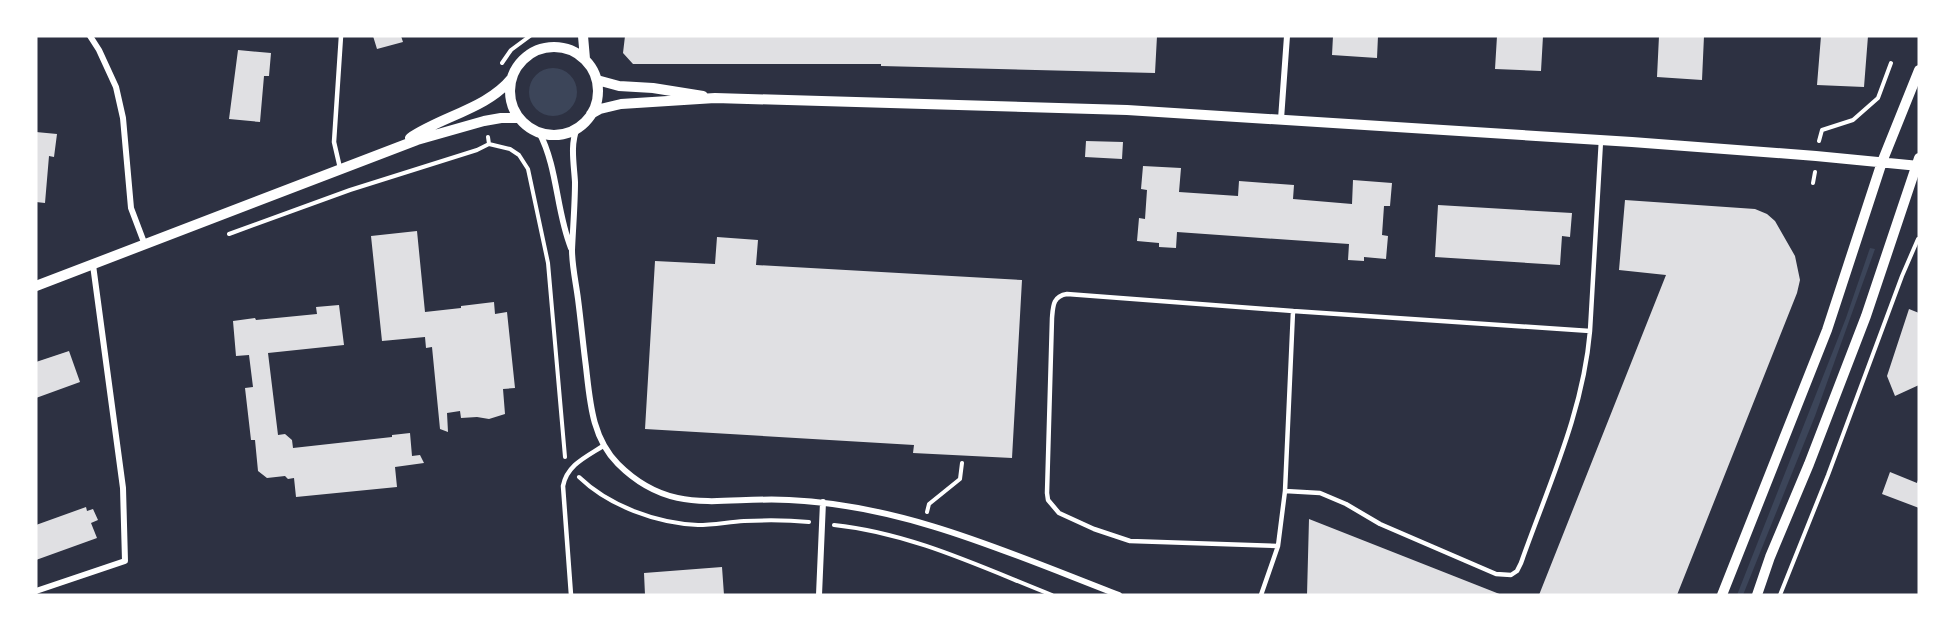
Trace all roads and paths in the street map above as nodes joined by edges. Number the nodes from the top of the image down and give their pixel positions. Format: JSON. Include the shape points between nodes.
{"nodes":[{"id":1,"x":90,"y":36,"type":"edge"},
{"id":2,"x":341,"y":36,"type":"edge"},
{"id":3,"x":553,"y":36,"type":"edge"},
{"id":4,"x":583,"y":36,"type":"edge"},
{"id":5,"x":1287,"y":36,"type":"edge"},
{"id":6,"x":542,"y":48,"type":"junction"},
{"id":7,"x":585,"y":59,"type":"junction"},
{"id":8,"x":1891,"y":63,"type":"dead end"},
{"id":9,"x":1919,"y":70,"type":"edge"},
{"id":10,"x":512,"y":78,"type":"junction"},
{"id":11,"x":597,"y":80,"type":"junction"},
{"id":12,"x":715,"y":98,"type":"junction"},
{"id":13,"x":591,"y":114,"type":"junction"},
{"id":14,"x":519,"y":118,"type":"junction"},
{"id":15,"x":1281,"y":119,"type":"junction"},
{"id":16,"x":484,"y":121,"type":"junction"},
{"id":17,"x":577,"y":128,"type":"junction"},
{"id":18,"x":539,"y":132,"type":"junction"},
{"id":19,"x":1601,"y":140,"type":"junction"},
{"id":20,"x":489,"y":144,"type":"junction"},
{"id":21,"x":398,"y":147,"type":"junction"},
{"id":22,"x":1816,"y":156,"type":"junction"},
{"id":23,"x":1882,"y":162,"type":"junction"},
{"id":24,"x":1918,"y":164,"type":"edge"},
{"id":25,"x":341,"y":170,"type":"junction"},
{"id":26,"x":1814,"y":183,"type":"dead end"},
{"id":27,"x":229,"y":234,"type":"dead end"},
{"id":28,"x":1918,"y":239,"type":"edge"},
{"id":29,"x":145,"y":245,"type":"junction"},
{"id":30,"x":572,"y":252,"type":"junction"},
{"id":31,"x":93,"y":265,"type":"junction"},
{"id":32,"x":36,"y":286,"type":"edge"},
{"id":33,"x":1293,"y":311,"type":"junction"},
{"id":34,"x":1590,"y":330,"type":"junction"},
{"id":35,"x":603,"y":446,"type":"junction"},
{"id":36,"x":962,"y":463,"type":"dead end"},
{"id":37,"x":571,"y":468,"type":"junction"},
{"id":38,"x":1285,"y":491,"type":"junction"},
{"id":39,"x":823,"y":502,"type":"junction"},
{"id":40,"x":821,"y":523,"type":"junction"},
{"id":41,"x":923,"y":523,"type":"junction"},
{"id":42,"x":916,"y":542,"type":"junction"},
{"id":43,"x":1278,"y":546,"type":"junction"},
{"id":44,"x":914,"y":549,"type":"dead end"},
{"id":45,"x":36,"y":591,"type":"edge"},
{"id":46,"x":572,"y":595,"type":"edge"},
{"id":47,"x":819,"y":595,"type":"edge"},
{"id":48,"x":1052,"y":595,"type":"edge"},
{"id":49,"x":1119,"y":595,"type":"edge"},
{"id":50,"x":1261,"y":595,"type":"edge"},
{"id":51,"x":1722,"y":595,"type":"edge"},
{"id":52,"x":1757,"y":595,"type":"edge"},
{"id":53,"x":1780,"y":595,"type":"edge"}],
"edges":[{"from":1,"to":29,"type":"street","via":[[116,87],[123,118],[131,208]]},
{"from":2,"to":25,"type":"lane","via":[[334,142]]},
{"from":3,"to":6,"type":"street"},
{"from":4,"to":7,"type":"street"},
{"from":5,"to":15,"type":"street"},
{"from":6,"to":7,"type":"street","via":[[565,48]]},
{"from":6,"to":10,"type":"street","via":[[523,59]]},
{"from":7,"to":11,"type":"street"},
{"from":8,"to":22,"type":"path","via":[[1878,98],[1854,120],[1821,130]]},
{"from":9,"to":23,"type":"street"},
{"from":10,"to":14,"type":"street","via":[[510,99]]},
{"from":10,"to":21,"type":"street","via":[[490,97],[429,126]]},
{"from":11,"to":12,"type":"street"},
{"from":11,"to":13,"type":"street","via":[[598,92]]},
{"from":12,"to":13,"type":"street","via":[[621,104]]},
{"from":12,"to":15,"type":"street"},
{"from":13,"to":17,"type":"street"},
{"from":14,"to":16,"type":"street"},
{"from":14,"to":18,"type":"street"},
{"from":15,"to":19,"type":"street"},
{"from":16,"to":20,"type":"path"},
{"from":16,"to":21,"type":"street"},
{"from":17,"to":18,"type":"street","via":[[558,135]]},
{"from":17,"to":30,"type":"street","via":[[573,145]]},
{"from":18,"to":30,"type":"street","via":[[548,153]]},
{"from":19,"to":22,"type":"street"},
{"from":19,"to":34,"type":"lane"},
{"from":20,"to":27,"type":"path"},
{"from":20,"to":37,"type":"path","via":[[510,149],[528,169],[548,263],[565,456]]},
{"from":21,"to":25,"type":"street"},
{"from":22,"to":23,"type":"street"},
{"from":22,"to":26,"type":"path"},
{"from":23,"to":24,"type":"street"},
{"from":23,"to":51,"type":"street","via":[[1827,330]]},
{"from":24,"to":52,"type":"street","via":[[1866,316]]},
{"from":25,"to":29,"type":"street"},
{"from":28,"to":53,"type":"path"},
{"from":29,"to":31,"type":"street"},
{"from":30,"to":35,"type":"street","via":[[592,416]]},
{"from":31,"to":32,"type":"street"},
{"from":31,"to":45,"type":"street","via":[[123,488],[125,561]]},
{"from":33,"to":34,"type":"lane"},
{"from":33,"to":38,"type":"lane"},
{"from":33,"to":43,"type":"lane","via":[[1067,294],[1056,299],[1052,318],[1047,493],[1052,507],[1094,529],[1130,540]]},
{"from":34,"to":38,"type":"lane","via":[[1577,408],[1521,562],[1511,575],[1496,574],[1475,565],[1320,493]]},
{"from":35,"to":37,"type":"lane"},
{"from":35,"to":39,"type":"street","via":[[643,484],[666,496],[702,501]]},
{"from":36,"to":41,"type":"path","via":[[960,479],[929,504]]},
{"from":37,"to":40,"type":"path","via":[[588,486],[616,504],[667,520],[697,525]]},
{"from":37,"to":46,"type":"lane","via":[[563,486]]},
{"from":38,"to":43,"type":"lane"},
{"from":39,"to":40,"type":"street"},
{"from":39,"to":41,"type":"street"},
{"from":40,"to":42,"type":"path"},
{"from":40,"to":47,"type":"street"},
{"from":41,"to":49,"type":"street"},
{"from":42,"to":44,"type":"path"},
{"from":42,"to":48,"type":"path"},
{"from":43,"to":50,"type":"lane"}]}
